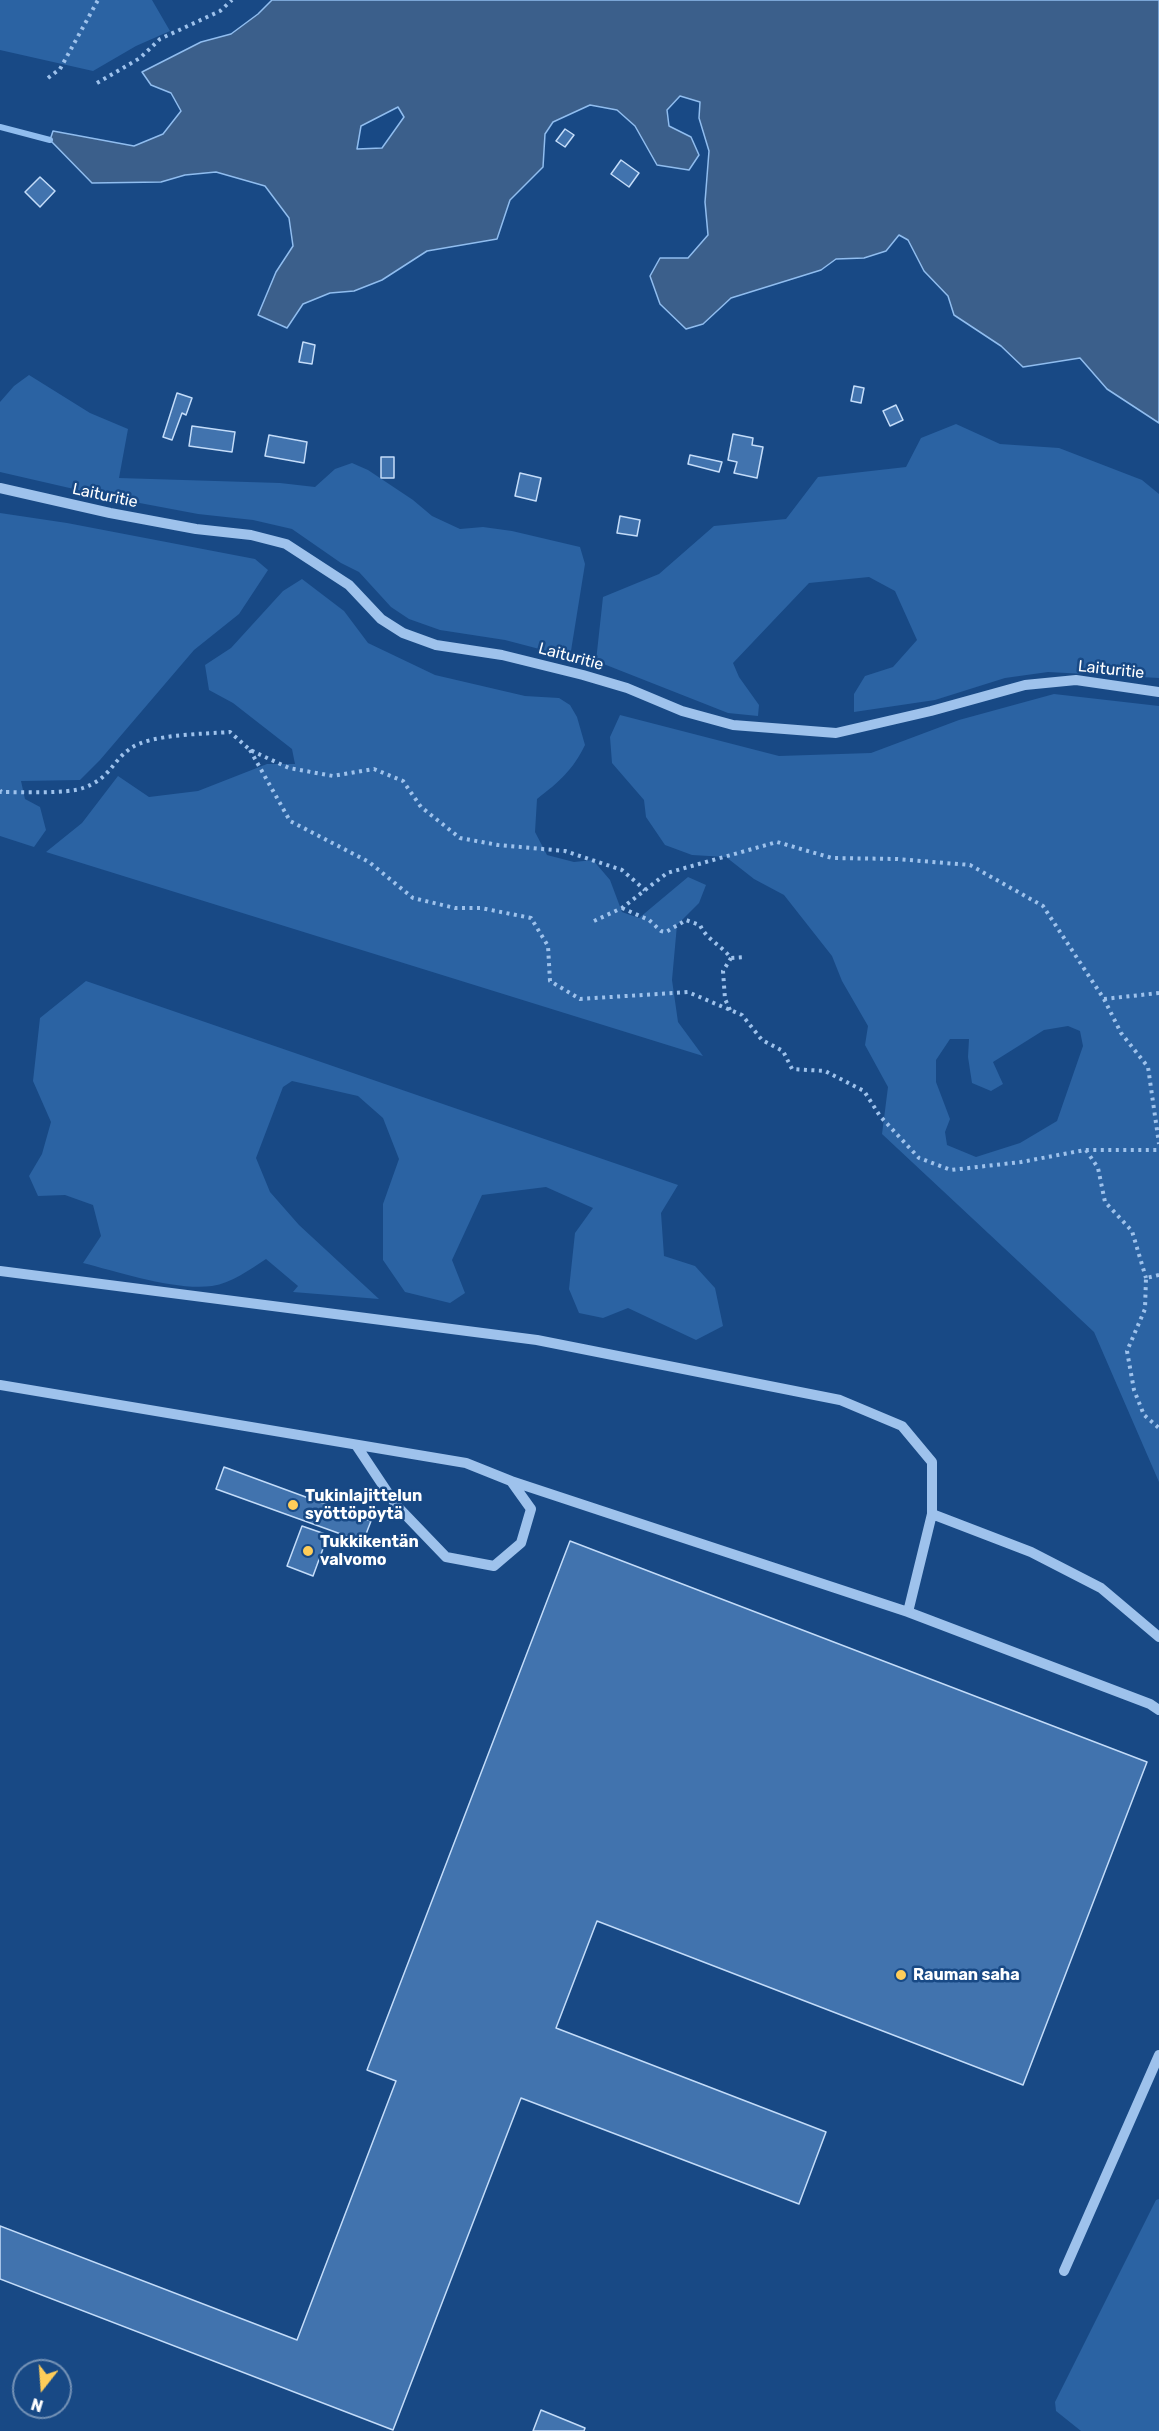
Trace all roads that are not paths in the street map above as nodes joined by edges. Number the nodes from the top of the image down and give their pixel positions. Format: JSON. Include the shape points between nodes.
{"nodes":[{"id":1,"x":0,"y":488,"type":"edge"},
{"id":2,"x":1159,"y":692,"type":"edge"},
{"id":3,"x":0,"y":1271,"type":"edge"},
{"id":4,"x":0,"y":1385,"type":"edge"},
{"id":5,"x":356,"y":1445,"type":"junction"},
{"id":6,"x":511,"y":1481,"type":"junction"},
{"id":7,"x":932,"y":1514,"type":"junction"},
{"id":8,"x":908,"y":1612,"type":"junction"},
{"id":9,"x":1159,"y":1637,"type":"edge"},
{"id":10,"x":1159,"y":1710,"type":"edge"},
{"id":11,"x":1159,"y":2055,"type":"edge"},
{"id":12,"x":1064,"y":2271,"type":"dead end"}],
"edges":[{"from":1,"to":2,"type":"street","name":"Laituritie","via":[[196,530],[250,535],[286,544],[349,585],[381,619],[403,633],[436,645],[502,655],[583,675],[682,711],[734,725],[836,733],[1025,685],[1076,680]]},
{"from":3,"to":7,"type":"street","via":[[537,1340],[840,1400],[902,1426],[932,1462]]},
{"from":4,"to":5,"type":"street"},
{"from":5,"to":6,"type":"street","via":[[465,1463]]},
{"from":5,"to":6,"type":"street","via":[[396,1505],[446,1557],[494,1566],[521,1543],[531,1509]]},
{"from":6,"to":8,"type":"street"},
{"from":7,"to":8,"type":"street"},
{"from":7,"to":9,"type":"street","via":[[1031,1552],[1101,1588]]},
{"from":8,"to":10,"type":"street"},
{"from":11,"to":12,"type":"street"}]}
